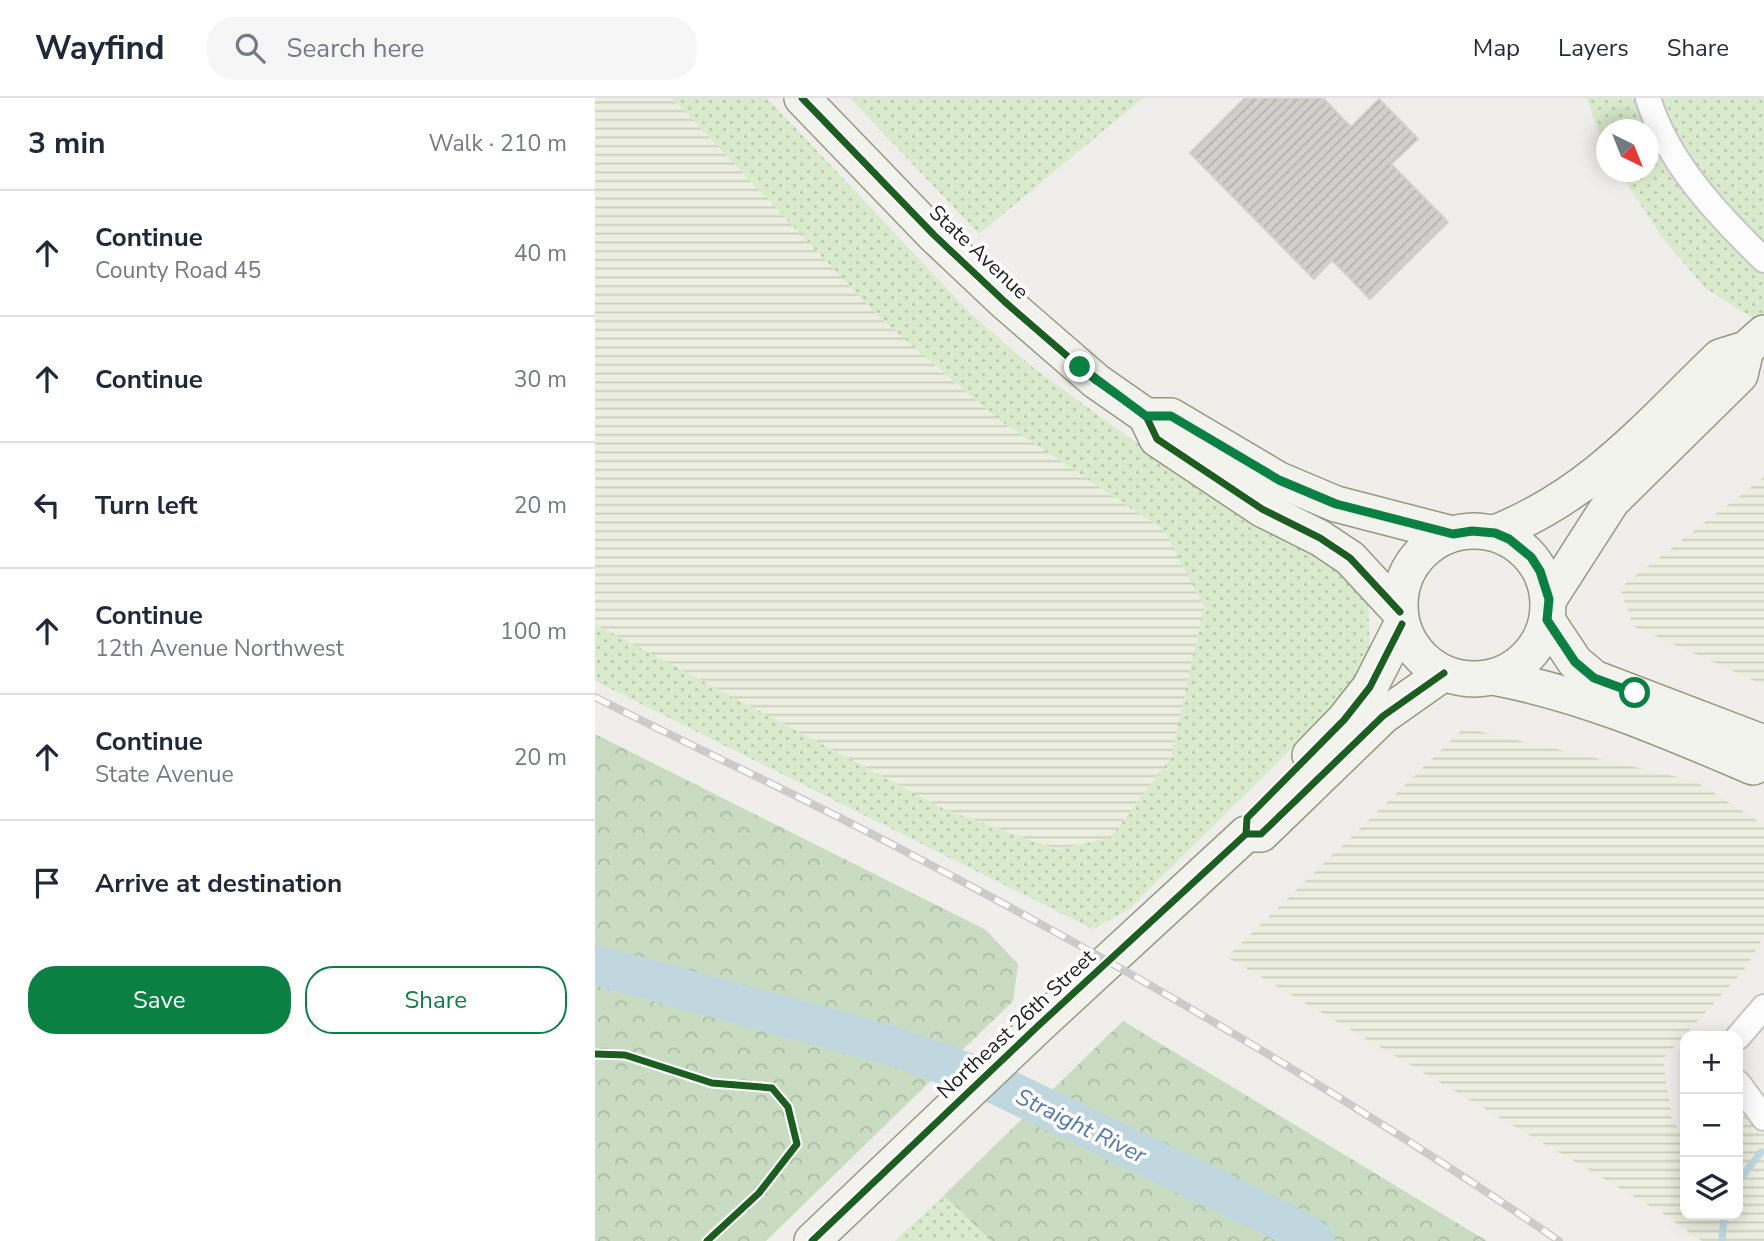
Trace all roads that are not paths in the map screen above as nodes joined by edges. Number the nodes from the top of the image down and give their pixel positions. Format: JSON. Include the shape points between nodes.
{"nodes":[{"id":1,"x":802,"y":98,"type":"edge"},
{"id":2,"x":1648,"y":98,"type":"edge"},
{"id":3,"x":1764,"y":260,"type":"edge"},
{"id":4,"x":1755,"y":341,"type":"edge"},
{"id":5,"x":1146,"y":416,"type":"junction"},
{"id":6,"x":1495,"y":533,"type":"junction"},
{"id":7,"x":1453,"y":534,"type":"junction"},
{"id":8,"x":1548,"y":609,"type":"junction"},
{"id":9,"x":1401,"y":618,"type":"junction"},
{"id":10,"x":1444,"y":673,"type":"junction"},
{"id":11,"x":1493,"y":677,"type":"junction"},
{"id":12,"x":1764,"y":743,"type":"edge"},
{"id":13,"x":1764,"y":762,"type":"edge"},
{"id":14,"x":1246,"y":834,"type":"junction"},
{"id":15,"x":1764,"y":1007,"type":"edge"},
{"id":16,"x":1743,"y":1031,"type":"edge"},
{"id":17,"x":1743,"y":1090,"type":"edge"},
{"id":18,"x":1764,"y":1118,"type":"edge"},
{"id":19,"x":812,"y":1241,"type":"edge"}],
"edges":[{"from":1,"to":5,"type":"main road","name":"State Avenue","via":[[1005,302],[1096,381]]},
{"from":2,"to":3,"type":"street","via":[[1682,167]]},
{"from":4,"to":6,"type":"main road","via":[[1720,357],[1585,485],[1531,519]]},
{"from":4,"to":8,"type":"main road","via":[[1740,375],[1612,501]]},
{"from":5,"to":7,"type":"main road","via":[[1171,416],[1279,480],[1336,504]]},
{"from":5,"to":9,"type":"main road","via":[[1157,439],[1262,509],[1350,558]]},
{"from":6,"to":7,"type":"main road"},
{"from":6,"to":8,"type":"main road","via":[[1531,557],[1540,571]]},
{"from":7,"to":9,"type":"main road","via":[[1415,560],[1401,591]]},
{"from":8,"to":11,"type":"main road","via":[[1534,650]]},
{"from":8,"to":12,"type":"main road","via":[[1575,662],[1594,678]]},
{"from":9,"to":10,"type":"main road","via":[[1417,653]]},
{"from":9,"to":14,"type":"main road","name":"Northeast 26th Street","via":[[1370,687],[1344,720],[1247,818]]},
{"from":10,"to":11,"type":"main road","via":[[1468,679]]},
{"from":10,"to":14,"type":"main road","name":"Northeast 26th Street","via":[[1402,700],[1261,834]]},
{"from":11,"to":13,"type":"main road","via":[[1539,686],[1615,711],[1753,767]]},
{"from":14,"to":19,"type":"main road","name":"Northeast 26th Street"},
{"from":15,"to":16,"type":"street"},
{"from":17,"to":18,"type":"street"}]}
